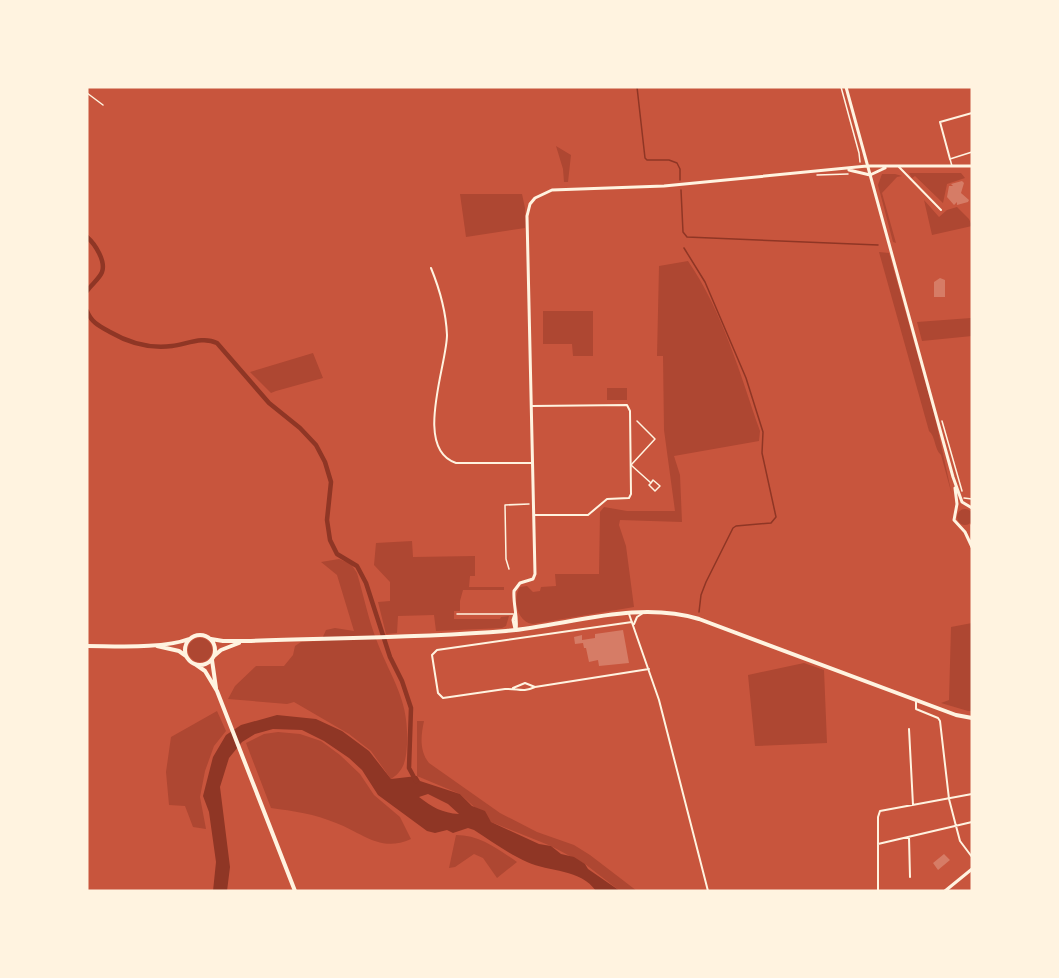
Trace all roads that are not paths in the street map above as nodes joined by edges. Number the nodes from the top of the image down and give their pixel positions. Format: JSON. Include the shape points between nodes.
{"nodes":[{"id":1,"x":843,"y":87,"type":"edge"},
{"id":2,"x":972,"y":113,"type":"edge"},
{"id":3,"x":972,"y":152,"type":"edge"},
{"id":4,"x":950,"y":159,"type":"junction"},
{"id":5,"x":867,"y":166,"type":"junction"},
{"id":6,"x":952,"y":166,"type":"junction"},
{"id":7,"x":972,"y":166,"type":"edge"},
{"id":8,"x":890,"y":167,"type":"junction"},
{"id":9,"x":898,"y":167,"type":"junction"},
{"id":10,"x":847,"y":170,"type":"junction"},
{"id":11,"x":870,"y":175,"type":"junction"},
{"id":12,"x":941,"y":210,"type":"dead end"},
{"id":13,"x":431,"y":268,"type":"dead end"},
{"id":14,"x":531,"y":406,"type":"junction"},
{"id":15,"x":637,"y":421,"type":"dead end"},
{"id":16,"x":532,"y":463,"type":"junction"},
{"id":17,"x":631,"y":465,"type":"junction"},
{"id":18,"x":953,"y":477,"type":"junction"},
{"id":19,"x":651,"y":483,"type":"dead end"},
{"id":20,"x":967,"y":506,"type":"junction"},
{"id":21,"x":972,"y":508,"type":"edge"},
{"id":22,"x":955,"y":512,"type":"junction"},
{"id":23,"x":534,"y":515,"type":"junction"},
{"id":24,"x":972,"y":525,"type":"edge"},
{"id":25,"x":960,"y":526,"type":"junction"},
{"id":26,"x":972,"y":541,"type":"edge"},
{"id":27,"x":972,"y":548,"type":"edge"},
{"id":28,"x":645,"y":611,"type":"junction"},
{"id":29,"x":628,"y":613,"type":"junction"},
{"id":30,"x":457,"y":614,"type":"dead end"},
{"id":31,"x":515,"y":614,"type":"junction"},
{"id":32,"x":632,"y":622,"type":"junction"},
{"id":33,"x":634,"y":627,"type":"junction"},
{"id":34,"x":516,"y":630,"type":"junction"},
{"id":35,"x":189,"y":639,"type":"junction"},
{"id":36,"x":211,"y":639,"type":"junction"},
{"id":37,"x":246,"y":641,"type":"junction"},
{"id":38,"x":147,"y":645,"type":"junction"},
{"id":39,"x":87,"y":646,"type":"edge"},
{"id":40,"x":186,"y":656,"type":"junction"},
{"id":41,"x":213,"y":657,"type":"junction"},
{"id":42,"x":195,"y":664,"type":"junction"},
{"id":43,"x":649,"y":669,"type":"junction"},
{"id":44,"x":535,"y":687,"type":"junction"},
{"id":45,"x":513,"y":688,"type":"junction"},
{"id":46,"x":217,"y":692,"type":"junction"},
{"id":47,"x":917,"y":700,"type":"junction"},
{"id":48,"x":972,"y":718,"type":"edge"},
{"id":49,"x":909,"y":729,"type":"dead end"},
{"id":50,"x":972,"y":794,"type":"edge"},
{"id":51,"x":950,"y":799,"type":"junction"},
{"id":52,"x":913,"y":805,"type":"junction"},
{"id":53,"x":972,"y":822,"type":"edge"},
{"id":54,"x":956,"y":826,"type":"junction"},
{"id":55,"x":909,"y":837,"type":"junction"},
{"id":56,"x":878,"y":844,"type":"junction"},
{"id":57,"x":972,"y":857,"type":"edge"},
{"id":58,"x":972,"y":868,"type":"edge"},
{"id":59,"x":910,"y":876,"type":"dead end"},
{"id":60,"x":295,"y":891,"type":"edge"},
{"id":61,"x":708,"y":891,"type":"edge"},
{"id":62,"x":878,"y":891,"type":"edge"},
{"id":63,"x":945,"y":891,"type":"edge"}],
"edges":[{"from":1,"to":5,"type":"street"},
{"from":2,"to":4,"type":"street","via":[[940,122]]},
{"from":3,"to":4,"type":"lane"},
{"from":4,"to":6,"type":"lane"},
{"from":5,"to":8,"type":"street"},
{"from":5,"to":10,"type":"street"},
{"from":5,"to":11,"type":"street"},
{"from":6,"to":7,"type":"street"},
{"from":6,"to":9,"type":"street"},
{"from":8,"to":9,"type":"street"},
{"from":8,"to":11,"type":"street"},
{"from":9,"to":12,"type":"street"},
{"from":10,"to":11,"type":"street"},
{"from":10,"to":14,"type":"street","via":[[664,186],[552,190],[535,198],[527,216]]},
{"from":11,"to":18,"type":"street"},
{"from":13,"to":16,"type":"street","via":[[441,294],[447,335],[435,404],[435,431],[441,449],[450,461],[458,464]]},
{"from":14,"to":16,"type":"street"},
{"from":14,"to":17,"type":"street","via":[[627,405]]},
{"from":15,"to":17,"type":"lane","via":[[655,439]]},
{"from":16,"to":23,"type":"street"},
{"from":17,"to":19,"type":"lane"},
{"from":17,"to":23,"type":"street","via":[[630,498],[607,500],[588,515]]},
{"from":18,"to":20,"type":"street"},
{"from":18,"to":22,"type":"street"},
{"from":20,"to":21,"type":"street"},
{"from":20,"to":22,"type":"street"},
{"from":22,"to":25,"type":"street","via":[[954,521]]},
{"from":23,"to":31,"type":"street","via":[[535,573],[533,579],[515,588]]},
{"from":24,"to":25,"type":"street"},
{"from":24,"to":26,"type":"street"},
{"from":25,"to":27,"type":"street"},
{"from":28,"to":29,"type":"main road"},
{"from":28,"to":33,"type":"street","via":[[637,617]]},
{"from":28,"to":47,"type":"main road","via":[[699,620]]},
{"from":29,"to":32,"type":"street"},
{"from":29,"to":34,"type":"main road"},
{"from":30,"to":31,"type":"lane"},
{"from":31,"to":34,"type":"street"},
{"from":32,"to":33,"type":"street"},
{"from":32,"to":45,"type":"street","via":[[436,650],[432,655],[438,693],[443,698]]},
{"from":33,"to":43,"type":"street"},
{"from":34,"to":37,"type":"main road"},
{"from":35,"to":36,"type":"main road","via":[[202,635]]},
{"from":35,"to":38,"type":"main road"},
{"from":35,"to":40,"type":"main road"},
{"from":36,"to":37,"type":"main road"},
{"from":36,"to":41,"type":"main road","via":[[215,645]]},
{"from":37,"to":41,"type":"main road","via":[[226,647]]},
{"from":38,"to":39,"type":"main road"},
{"from":38,"to":40,"type":"main road"},
{"from":40,"to":42,"type":"main road"},
{"from":41,"to":42,"type":"main road","via":[[205,664]]},
{"from":41,"to":46,"type":"main road"},
{"from":42,"to":46,"type":"main road","via":[[205,671]]},
{"from":43,"to":44,"type":"street"},
{"from":43,"to":61,"type":"street"},
{"from":44,"to":45,"type":"street","via":[[525,683]]},
{"from":44,"to":45,"type":"street","via":[[522,692]]},
{"from":46,"to":60,"type":"main road"},
{"from":47,"to":48,"type":"main road"},
{"from":47,"to":51,"type":"street","via":[[916,709],[940,720]]},
{"from":49,"to":52,"type":"street"},
{"from":50,"to":51,"type":"street"},
{"from":51,"to":52,"type":"street"},
{"from":51,"to":54,"type":"street"},
{"from":52,"to":56,"type":"street","via":[[880,812]]},
{"from":53,"to":54,"type":"street"},
{"from":54,"to":55,"type":"street"},
{"from":54,"to":57,"type":"street","via":[[960,841]]},
{"from":55,"to":56,"type":"street"},
{"from":55,"to":59,"type":"street"},
{"from":56,"to":62,"type":"street"},
{"from":58,"to":63,"type":"street"}]}
